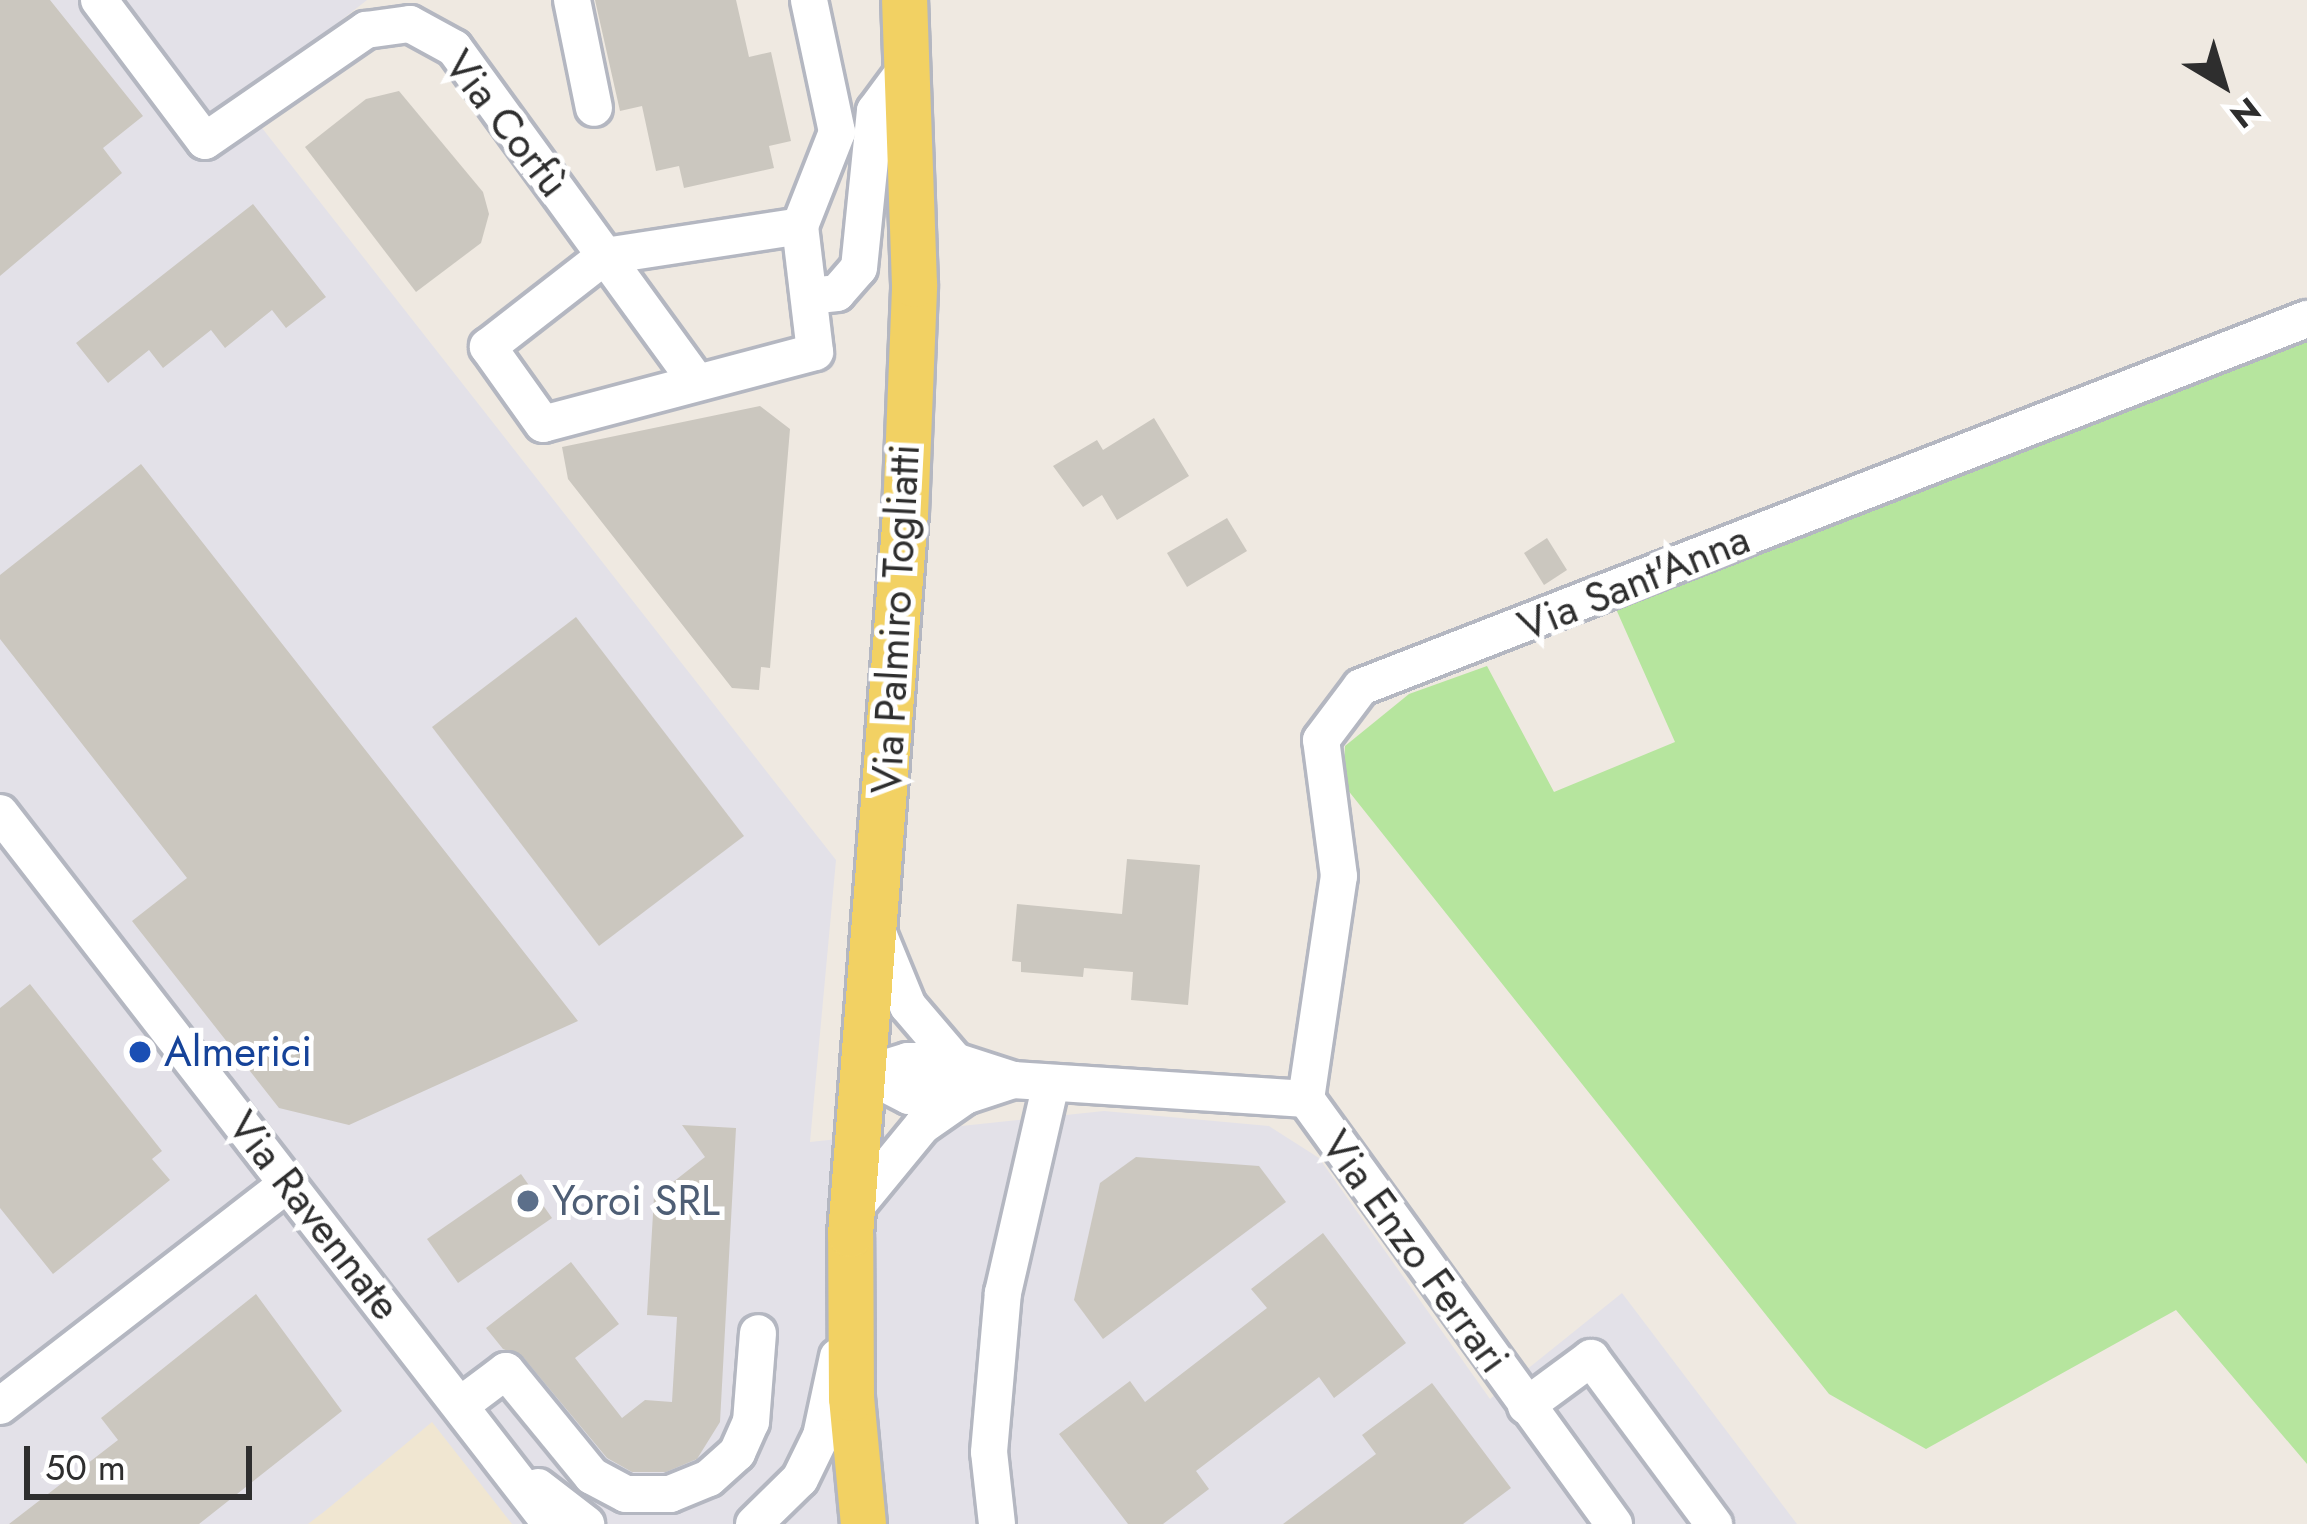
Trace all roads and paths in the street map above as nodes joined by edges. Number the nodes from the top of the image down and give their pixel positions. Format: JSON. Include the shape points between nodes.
{"nodes":[{"id":1,"x":99,"y":0,"type":"edge"},
{"id":2,"x":572,"y":0,"type":"edge"},
{"id":3,"x":809,"y":0,"type":"edge"},
{"id":4,"x":905,"y":1,"type":"edge"},
{"id":5,"x":416,"y":12,"type":"edge"},
{"id":6,"x":906,"y":69,"type":"junction"},
{"id":7,"x":594,"y":108,"type":"dead end"},
{"id":8,"x":800,"y":226,"type":"junction"},
{"id":9,"x":605,"y":256,"type":"junction"},
{"id":10,"x":809,"y":296,"type":"junction"},
{"id":11,"x":2307,"y":319,"type":"edge"},
{"id":12,"x":698,"y":382,"type":"junction"},
{"id":13,"x":0,"y":814,"type":"edge"},
{"id":14,"x":877,"y":932,"type":"junction"},
{"id":15,"x":866,"y":1074,"type":"junction"},
{"id":16,"x":960,"y":1079,"type":"junction"},
{"id":17,"x":1051,"y":1083,"type":"junction"},
{"id":18,"x":1306,"y":1100,"type":"junction"},
{"id":19,"x":287,"y":1184,"type":"junction"},
{"id":20,"x":851,"y":1222,"type":"junction"},
{"id":21,"x":758,"y":1333,"type":"dead end"},
{"id":22,"x":6,"y":1389,"type":"edge"},
{"id":23,"x":462,"y":1404,"type":"junction"},
{"id":24,"x":1526,"y":1406,"type":"junction"},
{"id":25,"x":496,"y":1448,"type":"junction"},
{"id":26,"x":551,"y":1524,"type":"edge"},
{"id":27,"x":586,"y":1524,"type":"edge"},
{"id":28,"x":754,"y":1524,"type":"edge"},
{"id":29,"x":863,"y":1524,"type":"edge"},
{"id":30,"x":997,"y":1524,"type":"edge"},
{"id":31,"x":1614,"y":1524,"type":"edge"},
{"id":32,"x":1714,"y":1524,"type":"edge"}],
"edges":[{"from":1,"to":5,"type":"street","name":"Via Corfù","via":[[205,141],[366,31]]},
{"from":2,"to":7,"type":"street"},
{"from":3,"to":8,"type":"street","via":[[837,132]]},
{"from":4,"to":6,"type":"main road","name":"Via Palmiro Togliatti"},
{"from":5,"to":9,"type":"street","name":"Via Corfù","via":[[454,48]]},
{"from":6,"to":10,"type":"street","via":[[875,111],[859,268],[837,293]]},
{"from":6,"to":14,"type":"main road","name":"Via Palmiro Togliatti","via":[[914,284]]},
{"from":8,"to":9,"type":"street"},
{"from":8,"to":10,"type":"street"},
{"from":9,"to":12,"type":"street","name":"Via Corfù"},
{"from":9,"to":12,"type":"street","via":[[488,347],[543,424]]},
{"from":10,"to":12,"type":"street","via":[[815,352]]},
{"from":11,"to":18,"type":"street","name":"Via Sant'Anna","via":[[1361,687],[1321,740],[1339,876]]},
{"from":13,"to":19,"type":"street","name":"Via Ravennate"},
{"from":14,"to":15,"type":"main road","name":"Via Palmiro Togliatti"},
{"from":14,"to":16,"type":"street","via":[[908,1006]]},
{"from":15,"to":16,"type":"street","name":"Via Enzo Ferrari","via":[[908,1061]]},
{"from":15,"to":20,"type":"main road","name":"Via Palmiro Togliatti"},
{"from":16,"to":17,"type":"street","name":"Via Enzo Ferrari"},
{"from":16,"to":20,"type":"street"},
{"from":17,"to":18,"type":"street","name":"Via Enzo Ferrari"},
{"from":17,"to":30,"type":"street","via":[[1003,1293],[988,1452]]},
{"from":18,"to":24,"type":"street","name":"Via Enzo Ferrari"},
{"from":19,"to":22,"type":"street"},
{"from":19,"to":23,"type":"street","name":"Via Ravennate"},
{"from":20,"to":28,"type":"street","name":"Via Palmiro Togliatti","via":[[842,1341],[821,1436],[800,1479]]},
{"from":20,"to":29,"type":"main road","name":"Via Palmiro Togliatti","via":[[851,1398]]},
{"from":21,"to":23,"type":"street","via":[[751,1422],[737,1454],[709,1478],[670,1494],[626,1494],[592,1476],[506,1371]]},
{"from":23,"to":25,"type":"street","name":"Via Ravennate"},
{"from":24,"to":31,"type":"street","name":"Via Enzo Ferrari"},
{"from":24,"to":32,"type":"street","via":[[1591,1358]]},
{"from":25,"to":26,"type":"street","name":"Via Ravennate"},
{"from":25,"to":27,"type":"street","name":"Via Ravennate"}]}
